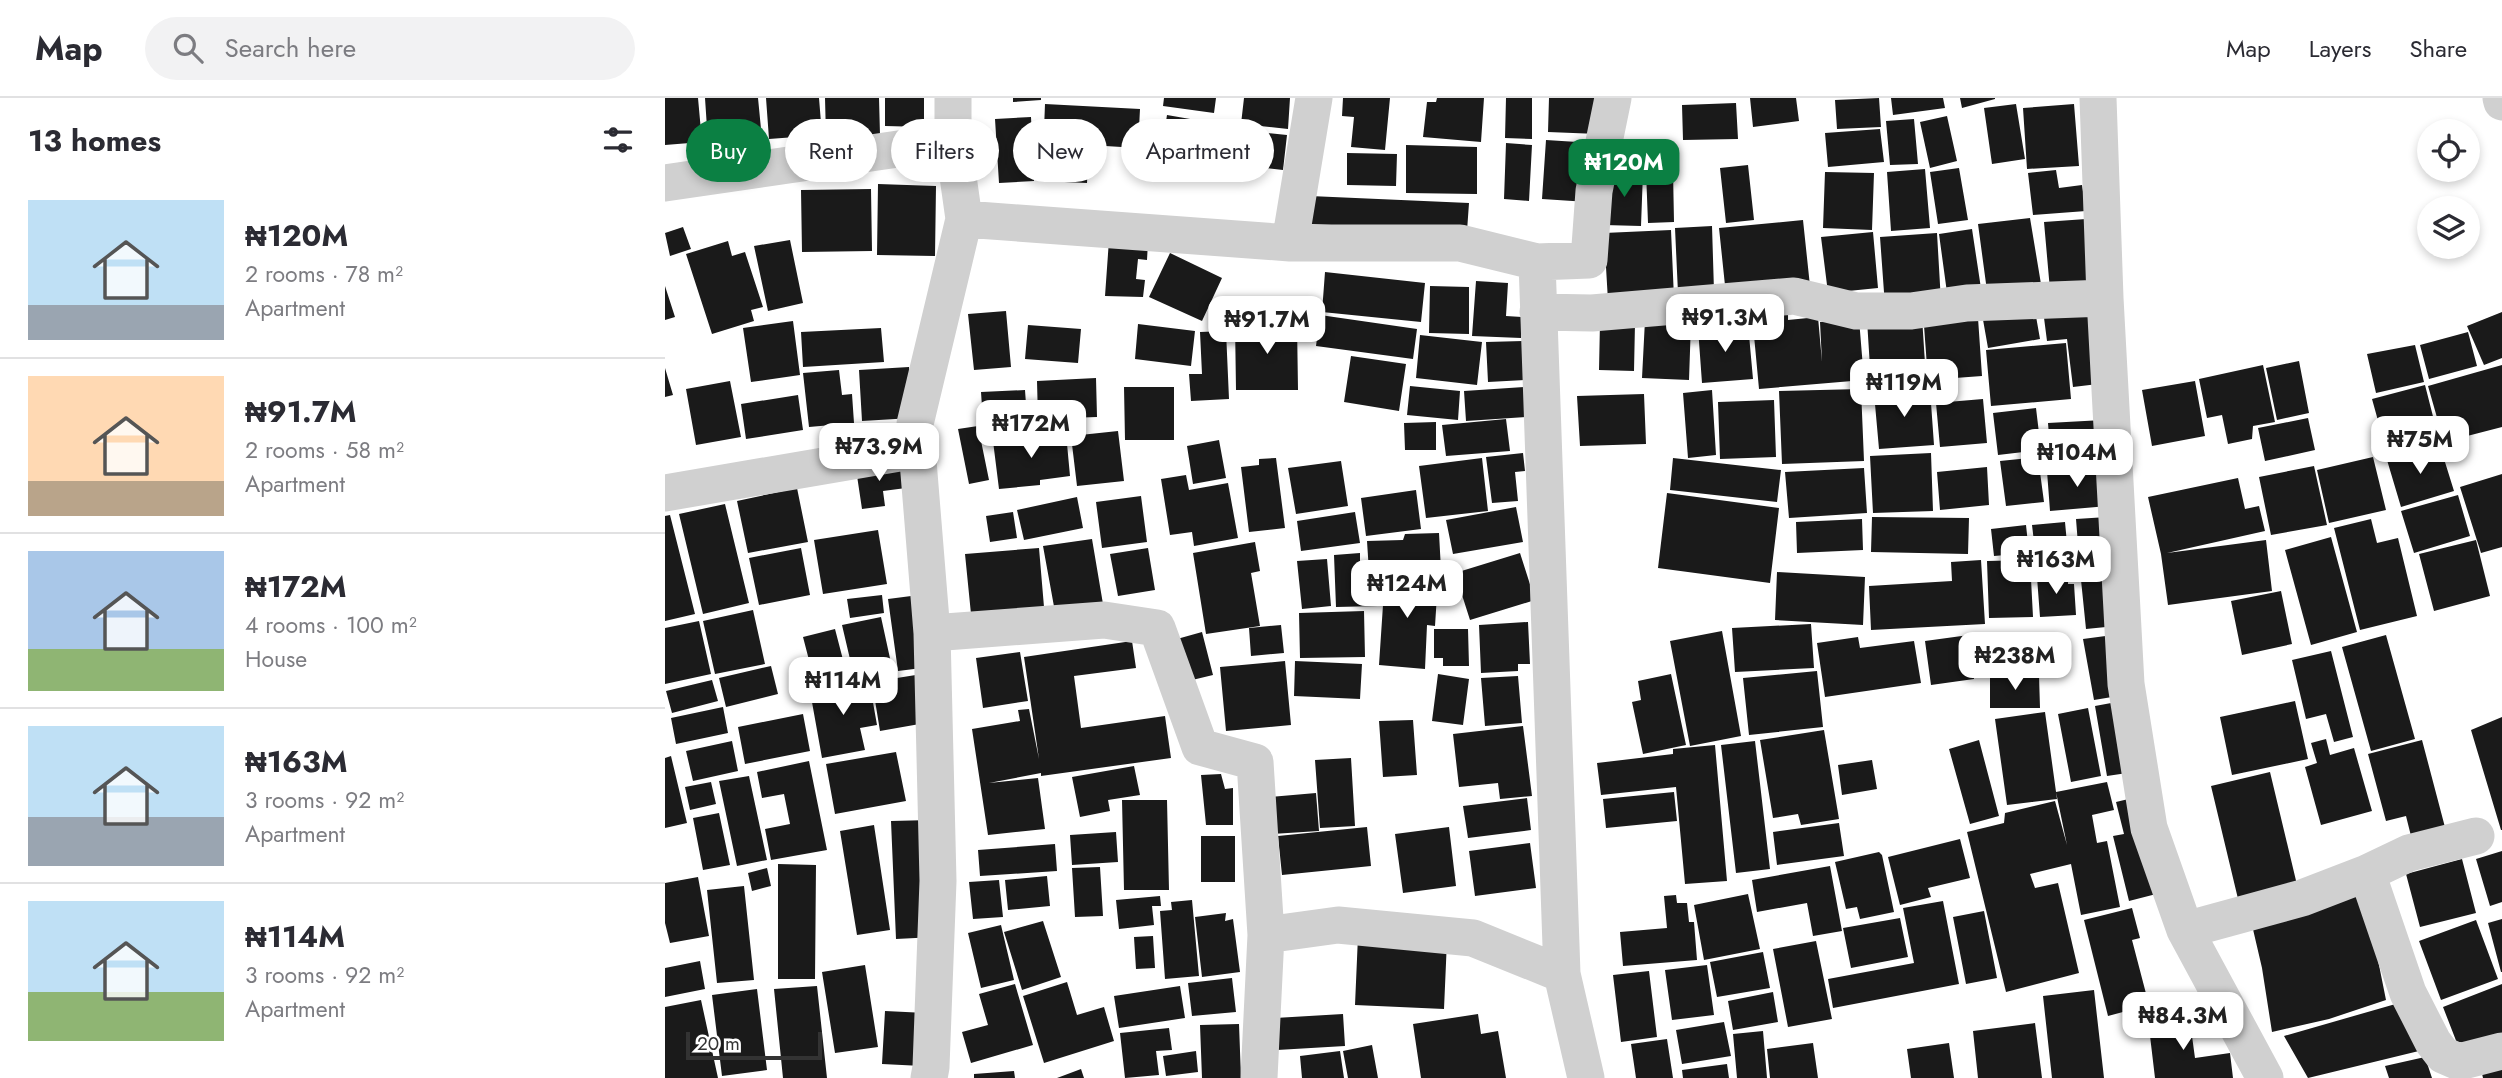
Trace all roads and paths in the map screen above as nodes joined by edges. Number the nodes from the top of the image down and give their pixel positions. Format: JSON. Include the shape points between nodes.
{"nodes":[{"id":1,"x":953,"y":98,"type":"edge"},
{"id":2,"x":1314,"y":98,"type":"edge"},
{"id":3,"x":1613,"y":98,"type":"edge"},
{"id":4,"x":2098,"y":98,"type":"edge"},
{"id":5,"x":953,"y":119,"type":"edge"},
{"id":6,"x":891,"y":150,"type":"edge"},
{"id":7,"x":959,"y":182,"type":"edge"},
{"id":8,"x":665,"y":183,"type":"edge"},
{"id":9,"x":964,"y":219,"type":"junction"},
{"id":10,"x":1290,"y":243,"type":"junction"},
{"id":11,"x":1537,"y":262,"type":"junction"},
{"id":12,"x":2105,"y":298,"type":"junction"},
{"id":13,"x":1538,"y":312,"type":"junction"},
{"id":14,"x":916,"y":450,"type":"junction"},
{"id":15,"x":665,"y":493,"type":"edge"},
{"id":16,"x":932,"y":633,"type":"junction"},
{"id":17,"x":2476,"y":835,"type":"dead end"},
{"id":18,"x":2367,"y":873,"type":"junction"},
{"id":19,"x":2185,"y":930,"type":"junction"},
{"id":20,"x":1266,"y":936,"type":"junction"},
{"id":21,"x":1562,"y":974,"type":"junction"},
{"id":22,"x":2502,"y":1051,"type":"edge"},
{"id":23,"x":929,"y":1078,"type":"edge"},
{"id":24,"x":1259,"y":1078,"type":"edge"},
{"id":25,"x":1586,"y":1078,"type":"edge"},
{"id":26,"x":2265,"y":1078,"type":"edge"}],
"edges":[{"from":1,"to":5,"type":"street"},
{"from":2,"to":10,"type":"street"},
{"from":3,"to":11,"type":"street","via":[[1594,191],[1589,260]]},
{"from":4,"to":12,"type":"street"},
{"from":6,"to":8,"type":"street"},
{"from":7,"to":9,"type":"street"},
{"from":9,"to":10,"type":"street"},
{"from":9,"to":14,"type":"street","via":[[915,424]]},
{"from":10,"to":11,"type":"street","via":[[1460,243]]},
{"from":11,"to":13,"type":"street"},
{"from":12,"to":13,"type":"street","via":[[1856,312],[1794,296],[1592,313]]},
{"from":12,"to":19,"type":"street","via":[[2126,684],[2149,828]]},
{"from":13,"to":21,"type":"street"},
{"from":14,"to":15,"type":"street"},
{"from":14,"to":16,"type":"street"},
{"from":16,"to":20,"type":"street","via":[[1104,620],[1157,628],[1200,747],[1255,762]]},
{"from":16,"to":23,"type":"street","via":[[938,881]]},
{"from":17,"to":18,"type":"street","via":[[2409,853]]},
{"from":18,"to":19,"type":"street","via":[[2302,898]]},
{"from":18,"to":22,"type":"street","via":[[2409,993],[2433,1042],[2443,1055],[2459,1062]]},
{"from":19,"to":26,"type":"street"},
{"from":20,"to":21,"type":"street","via":[[1338,925],[1473,938]]},
{"from":20,"to":24,"type":"street"},
{"from":21,"to":25,"type":"street"}]}
